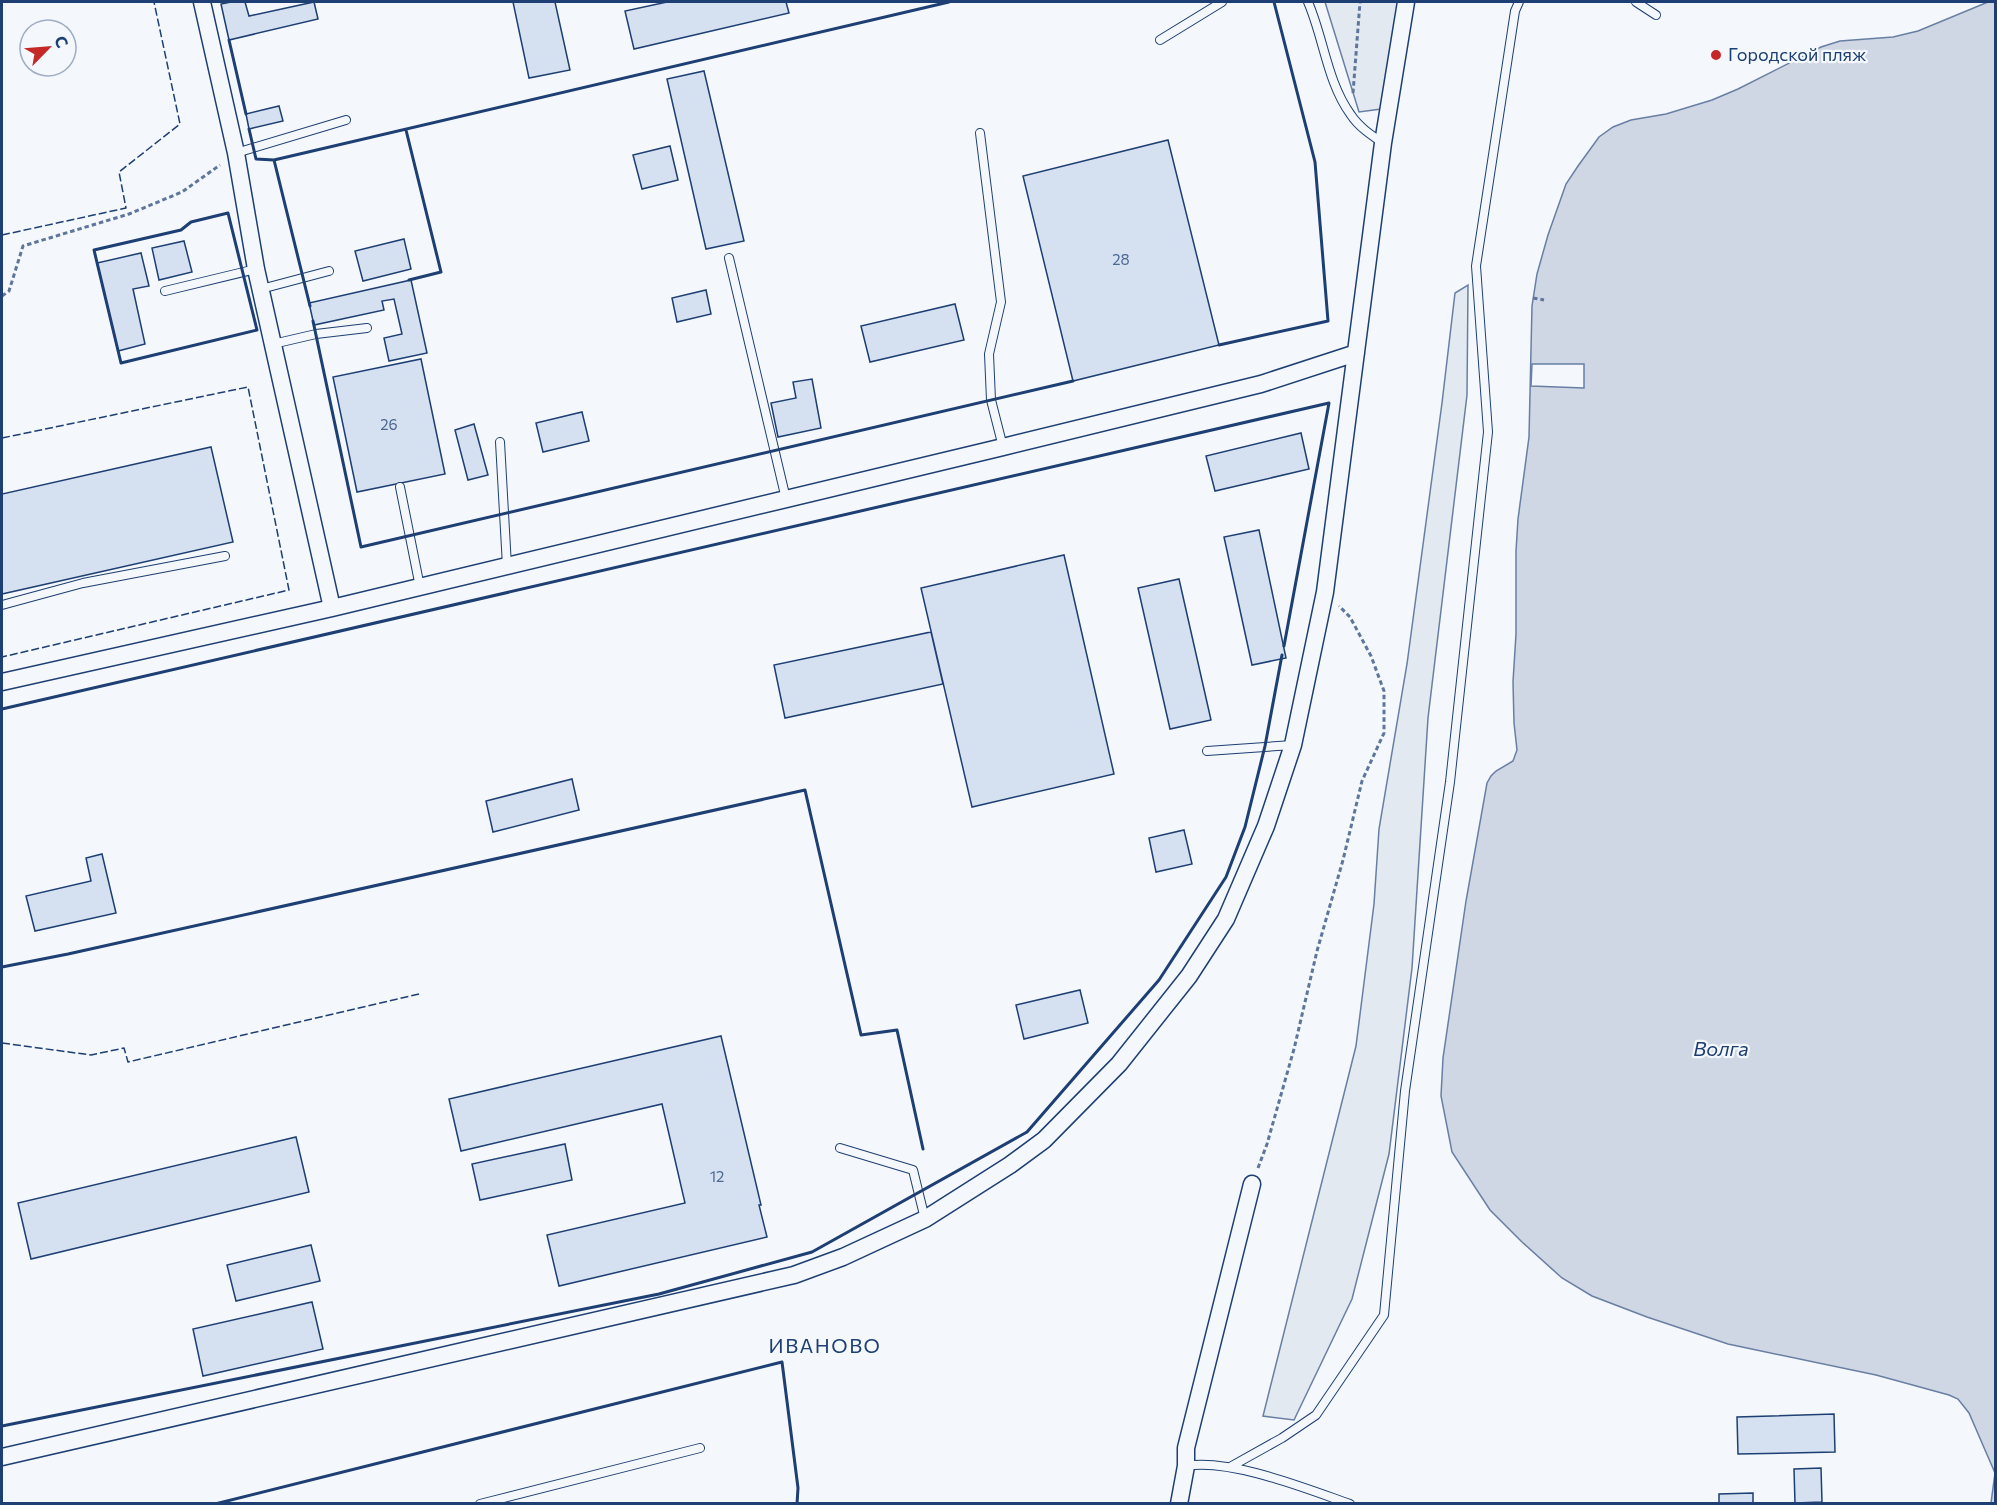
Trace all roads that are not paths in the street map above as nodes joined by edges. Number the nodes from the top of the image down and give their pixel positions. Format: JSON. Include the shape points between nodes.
{"nodes":[{"id":1,"x":202,"y":2,"type":"edge"},
{"id":2,"x":1222,"y":2,"type":"edge"},
{"id":3,"x":1308,"y":2,"type":"edge"},
{"id":4,"x":1406,"y":2,"type":"edge"},
{"id":5,"x":1519,"y":2,"type":"edge"},
{"id":6,"x":1636,"y":2,"type":"edge"},
{"id":7,"x":1656,"y":15,"type":"dead end"},
{"id":8,"x":1160,"y":40,"type":"dead end"},
{"id":9,"x":346,"y":120,"type":"dead end"},
{"id":10,"x":980,"y":133,"type":"dead end"},
{"id":11,"x":1383,"y":143,"type":"junction"},
{"id":12,"x":236,"y":153,"type":"junction"},
{"id":13,"x":729,"y":258,"type":"dead end"},
{"id":14,"x":256,"y":269,"type":"junction"},
{"id":15,"x":330,"y":271,"type":"dead end"},
{"id":16,"x":261,"y":290,"type":"junction"},
{"id":17,"x":165,"y":291,"type":"dead end"},
{"id":18,"x":367,"y":328,"type":"dead end"},
{"id":19,"x":273,"y":344,"type":"junction"},
{"id":20,"x":1356,"y":353,"type":"junction"},
{"id":21,"x":500,"y":442,"type":"dead end"},
{"id":22,"x":1003,"y":447,"type":"junction"},
{"id":23,"x":400,"y":488,"type":"dead end"},
{"id":24,"x":786,"y":499,"type":"junction"},
{"id":25,"x":225,"y":556,"type":"dead end"},
{"id":26,"x":507,"y":566,"type":"junction"},
{"id":27,"x":420,"y":587,"type":"junction"},
{"id":28,"x":2,"y":605,"type":"edge"},
{"id":29,"x":332,"y":608,"type":"junction"},
{"id":30,"x":2,"y":682,"type":"edge"},
{"id":31,"x":1293,"y":745,"type":"junction"},
{"id":32,"x":1207,"y":752,"type":"dead end"},
{"id":33,"x":840,"y":1148,"type":"dead end"},
{"id":34,"x":1252,"y":1184,"type":"road end"},
{"id":35,"x":925,"y":1219,"type":"junction"},
{"id":36,"x":700,"y":1448,"type":"dead end"},
{"id":37,"x":2,"y":1456,"type":"edge"},
{"id":38,"x":1186,"y":1466,"type":"junction"},
{"id":39,"x":1230,"y":1467,"type":"junction"},
{"id":40,"x":480,"y":1503,"type":"edge"},
{"id":41,"x":1179,"y":1503,"type":"edge"},
{"id":42,"x":1350,"y":1503,"type":"edge"}],
"edges":[{"from":1,"to":12,"type":"street"},
{"from":2,"to":8,"type":"lane"},
{"from":3,"to":11,"type":"lane","via":[[1338,94],[1351,116]]},
{"from":4,"to":11,"type":"street"},
{"from":5,"to":39,"type":"lane","via":[[1476,266],[1488,432],[1450,782],[1405,1091],[1384,1315],[1316,1415]]},
{"from":6,"to":7,"type":"lane"},
{"from":9,"to":12,"type":"lane"},
{"from":10,"to":22,"type":"lane","via":[[1000,302],[989,354],[991,400]]},
{"from":11,"to":20,"type":"street"},
{"from":12,"to":14,"type":"street"},
{"from":13,"to":24,"type":"lane"},
{"from":14,"to":16,"type":"street"},
{"from":14,"to":17,"type":"lane"},
{"from":15,"to":16,"type":"lane"},
{"from":16,"to":19,"type":"street"},
{"from":18,"to":19,"type":"lane"},
{"from":19,"to":29,"type":"street"},
{"from":20,"to":22,"type":"street","via":[[1261,384]]},
{"from":20,"to":31,"type":"street","via":[[1325,592]]},
{"from":21,"to":26,"type":"lane"},
{"from":22,"to":24,"type":"street"},
{"from":23,"to":27,"type":"lane"},
{"from":24,"to":26,"type":"street"},
{"from":25,"to":28,"type":"lane","via":[[82,583]]},
{"from":26,"to":27,"type":"street"},
{"from":27,"to":29,"type":"street"},
{"from":29,"to":30,"type":"street"},
{"from":31,"to":32,"type":"lane"},
{"from":31,"to":35,"type":"street","via":[[1266,826],[1226,919],[1189,976],[1119,1064],[1044,1140]]},
{"from":33,"to":35,"type":"lane","via":[[913,1170]]},
{"from":34,"to":38,"type":"street","via":[[1186,1448]]},
{"from":35,"to":37,"type":"street","via":[[794,1275]]},
{"from":36,"to":40,"type":"lane"},
{"from":38,"to":39,"type":"lane"},
{"from":38,"to":41,"type":"street"},
{"from":39,"to":42,"type":"lane"}]}
